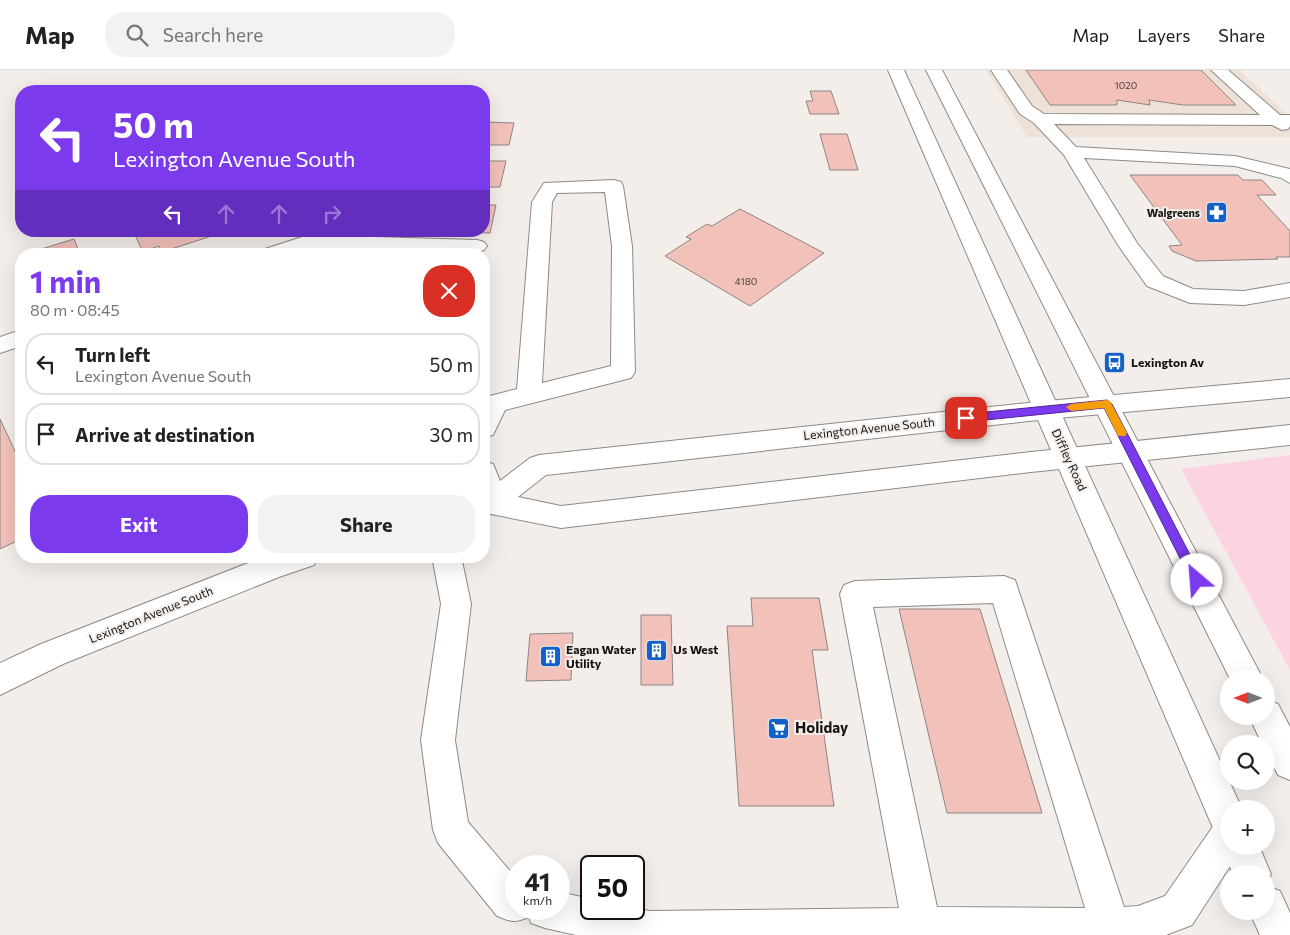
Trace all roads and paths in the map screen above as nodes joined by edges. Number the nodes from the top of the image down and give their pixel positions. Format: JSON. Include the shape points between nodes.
{"nodes":[{"id":1,"x":896,"y":70,"type":"edge"},
{"id":2,"x":934,"y":70,"type":"edge"},
{"id":3,"x":999,"y":70,"type":"edge"},
{"id":4,"x":1219,"y":70,"type":"edge"},
{"id":5,"x":1040,"y":119,"type":"junction"},
{"id":6,"x":1283,"y":120,"type":"edge"},
{"id":7,"x":1290,"y":133,"type":"edge"},
{"id":8,"x":1071,"y":152,"type":"junction"},
{"id":9,"x":1290,"y":177,"type":"edge"},
{"id":10,"x":362,"y":237,"type":"edge"},
{"id":11,"x":477,"y":246,"type":"dead end"},
{"id":12,"x":287,"y":248,"type":"edge"},
{"id":13,"x":336,"y":248,"type":"edge"},
{"id":14,"x":1290,"y":290,"type":"edge"},
{"id":15,"x":15,"y":340,"type":"edge"},
{"id":16,"x":0,"y":345,"type":"edge"},
{"id":17,"x":1290,"y":388,"type":"edge"},
{"id":18,"x":530,"y":395,"type":"junction"},
{"id":19,"x":1107,"y":404,"type":"junction"},
{"id":20,"x":1046,"y":410,"type":"junction"},
{"id":21,"x":490,"y":414,"type":"edge"},
{"id":22,"x":1290,"y":436,"type":"edge"},
{"id":23,"x":1132,"y":453,"type":"junction"},
{"id":24,"x":1068,"y":458,"type":"junction"},
{"id":25,"x":490,"y":502,"type":"edge"},
{"id":26,"x":490,"y":504,"type":"edge"},
{"id":27,"x":283,"y":563,"type":"edge"},
{"id":28,"x":447,"y":563,"type":"edge"},
{"id":29,"x":1242,"y":670,"type":"edge"},
{"id":30,"x":0,"y":680,"type":"edge"},
{"id":31,"x":1271,"y":725,"type":"edge"},
{"id":32,"x":1290,"y":763,"type":"edge"},
{"id":33,"x":1220,"y":802,"type":"edge"},
{"id":34,"x":1220,"y":849,"type":"edge"},
{"id":35,"x":505,"y":895,"type":"edge"},
{"id":36,"x":570,"y":915,"type":"edge"},
{"id":37,"x":1273,"y":920,"type":"edge"},
{"id":38,"x":1111,"y":928,"type":"junction"},
{"id":39,"x":902,"y":930,"type":"edge"},
{"id":40,"x":1070,"y":931,"type":"edge"},
{"id":41,"x":650,"y":933,"type":"edge"},
{"id":42,"x":1280,"y":935,"type":"edge"}],
"edges":[{"from":1,"to":20,"type":"main road","name":"Diffley Road"},
{"from":2,"to":19,"type":"main road"},
{"from":3,"to":5,"type":"main road","via":[[1026,110]]},
{"from":4,"to":6,"type":"main road"},
{"from":5,"to":6,"type":"main road"},
{"from":5,"to":8,"type":"main road"},
{"from":6,"to":7,"type":"main road"},
{"from":8,"to":9,"type":"main road","via":[[1235,161]]},
{"from":8,"to":14,"type":"main road","via":[[1128,245],[1155,281],[1190,296],[1244,298]]},
{"from":10,"to":11,"type":"main road"},
{"from":10,"to":13,"type":"main road"},
{"from":12,"to":13,"type":"main road","via":[[302,243]]},
{"from":15,"to":16,"type":"main road"},
{"from":17,"to":19,"type":"main road","name":"Lexington Avenue South"},
{"from":18,"to":18,"type":"main road","via":[[623,372],[622,246],[614,186],[551,187],[542,202]]},
{"from":18,"to":21,"type":"main road","via":[[495,403]]},
{"from":19,"to":20,"type":"main road","name":"Lexington Avenue South"},
{"from":19,"to":23,"type":"main road"},
{"from":20,"to":24,"type":"main road","name":"Diffley Road"},
{"from":20,"to":25,"type":"main road","name":"Lexington Avenue South","via":[[539,465]]},
{"from":22,"to":23,"type":"main road"},
{"from":23,"to":24,"type":"main road"},
{"from":23,"to":29,"type":"main road"},
{"from":24,"to":26,"type":"main road","via":[[560,517]]},
{"from":24,"to":33,"type":"main road","name":"Diffley Road"},
{"from":27,"to":30,"type":"main road","name":"Lexington Avenue South","via":[[52,654]]},
{"from":28,"to":35,"type":"main road","via":[[456,604],[438,740],[452,830]]},
{"from":31,"to":32,"type":"main road"},
{"from":34,"to":38,"type":"main road","via":[[1178,911],[1138,926]]},
{"from":36,"to":41,"type":"main road"},
{"from":37,"to":42,"type":"main road"},
{"from":38,"to":39,"type":"main road","via":[[1004,589],[854,594]]},
{"from":38,"to":40,"type":"main road"},
{"from":39,"to":40,"type":"main road"},
{"from":39,"to":41,"type":"main road"}]}
